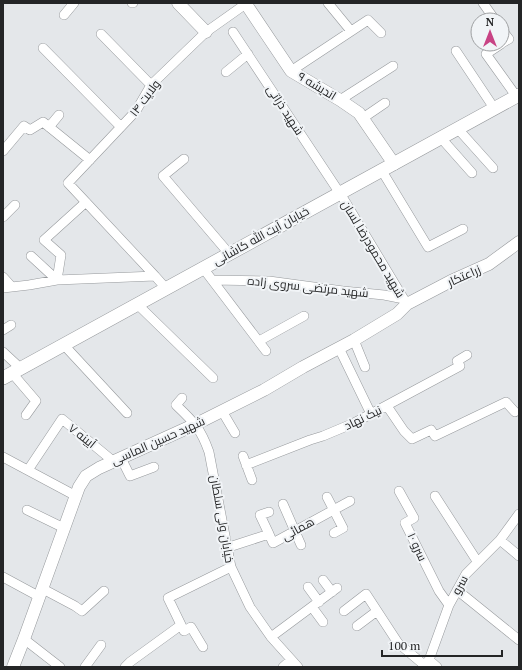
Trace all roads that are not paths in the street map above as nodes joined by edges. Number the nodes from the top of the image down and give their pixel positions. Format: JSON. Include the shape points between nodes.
{"nodes":[{"id":1,"x":74,"y":3,"type":"edge"},
{"id":2,"x":178,"y":3,"type":"edge"},
{"id":3,"x":246,"y":3,"type":"edge"},
{"id":4,"x":328,"y":3,"type":"edge"},
{"id":5,"x":483,"y":3,"type":"edge"},
{"id":6,"x":489,"y":12,"type":"edge"},
{"id":7,"x":64,"y":15,"type":"dead end"},
{"id":8,"x":351,"y":31,"type":"junction"},
{"id":9,"x":206,"y":32,"type":"junction"},
{"id":10,"x":233,"y":32,"type":"dead end"},
{"id":11,"x":381,"y":33,"type":"dead end"},
{"id":12,"x":101,"y":34,"type":"dead end"},
{"id":13,"x":44,"y":48,"type":"dead end"},
{"id":14,"x":456,"y":51,"type":"dead end"},
{"id":15,"x":489,"y":52,"type":"edge"},
{"id":16,"x":248,"y":54,"type":"junction"},
{"id":17,"x":393,"y":66,"type":"dead end"},
{"id":18,"x":291,"y":71,"type":"junction"},
{"id":19,"x":226,"y":72,"type":"dead end"},
{"id":20,"x":151,"y":85,"type":"junction"},
{"id":21,"x":517,"y":93,"type":"edge"},
{"id":22,"x":340,"y":100,"type":"junction"},
{"id":23,"x":385,"y":103,"type":"dead end"},
{"id":24,"x":492,"y":105,"type":"junction"},
{"id":25,"x":59,"y":115,"type":"dead end"},
{"id":26,"x":363,"y":118,"type":"junction"},
{"id":27,"x":49,"y":127,"type":"junction"},
{"id":28,"x":121,"y":127,"type":"junction"},
{"id":29,"x":458,"y":129,"type":"junction"},
{"id":30,"x":441,"y":138,"type":"junction"},
{"id":31,"x":3,"y":151,"type":"edge"},
{"id":32,"x":184,"y":159,"type":"dead end"},
{"id":33,"x":90,"y":160,"type":"junction"},
{"id":34,"x":393,"y":162,"type":"junction"},
{"id":35,"x":493,"y":168,"type":"dead end"},
{"id":36,"x":382,"y":170,"type":"junction"},
{"id":37,"x":472,"y":173,"type":"dead end"},
{"id":38,"x":339,"y":191,"type":"junction"},
{"id":39,"x":86,"y":202,"type":"junction"},
{"id":40,"x":15,"y":205,"type":"dead end"},
{"id":41,"x":3,"y":217,"type":"edge"},
{"id":42,"x":463,"y":229,"type":"dead end"},
{"id":43,"x":519,"y":242,"type":"edge"},
{"id":44,"x":226,"y":250,"type":"junction"},
{"id":45,"x":31,"y":256,"type":"dead end"},
{"id":46,"x":203,"y":268,"type":"junction"},
{"id":47,"x":3,"y":277,"type":"edge"},
{"id":48,"x":57,"y":280,"type":"junction"},
{"id":49,"x":212,"y":280,"type":"junction"},
{"id":50,"x":159,"y":281,"type":"junction"},
{"id":51,"x":8,"y":287,"type":"edge"},
{"id":52,"x":405,"y":302,"type":"junction"},
{"id":53,"x":137,"y":304,"type":"junction"},
{"id":54,"x":304,"y":316,"type":"dead end"},
{"id":55,"x":354,"y":340,"type":"junction"},
{"id":56,"x":259,"y":341,"type":"junction"},
{"id":57,"x":63,"y":344,"type":"junction"},
{"id":58,"x":339,"y":348,"type":"junction"},
{"id":59,"x":266,"y":351,"type":"dead end"},
{"id":60,"x":3,"y":352,"type":"edge"},
{"id":61,"x":467,"y":355,"type":"dead end"},
{"id":62,"x":365,"y":367,"type":"dead end"},
{"id":63,"x":9,"y":372,"type":"edge"},
{"id":64,"x":213,"y":378,"type":"dead end"},
{"id":65,"x":182,"y":398,"type":"dead end"},
{"id":66,"x":387,"y":406,"type":"junction"},
{"id":67,"x":222,"y":411,"type":"junction"},
{"id":68,"x":515,"y":412,"type":"dead end"},
{"id":69,"x":127,"y":413,"type":"dead end"},
{"id":70,"x":371,"y":414,"type":"junction"},
{"id":71,"x":26,"y":415,"type":"dead end"},
{"id":72,"x":196,"y":424,"type":"junction"},
{"id":73,"x":235,"y":433,"type":"dead end"},
{"id":74,"x":243,"y":456,"type":"dead end"},
{"id":75,"x":3,"y":457,"type":"edge"},
{"id":76,"x":117,"y":459,"type":"junction"},
{"id":77,"x":246,"y":465,"type":"junction"},
{"id":78,"x":154,"y":467,"type":"dead end"},
{"id":79,"x":28,"y":470,"type":"junction"},
{"id":80,"x":252,"y":480,"type":"dead end"},
{"id":81,"x":399,"y":491,"type":"dead end"},
{"id":82,"x":76,"y":496,"type":"junction"},
{"id":83,"x":435,"y":496,"type":"dead end"},
{"id":84,"x":327,"y":497,"type":"dead end"},
{"id":85,"x":350,"y":501,"type":"dead end"},
{"id":86,"x":283,"y":504,"type":"dead end"},
{"id":87,"x":27,"y":510,"type":"dead end"},
{"id":88,"x":333,"y":510,"type":"junction"},
{"id":89,"x":269,"y":512,"type":"dead end"},
{"id":90,"x":519,"y":514,"type":"edge"},
{"id":91,"x":64,"y":528,"type":"junction"},
{"id":92,"x":295,"y":531,"type":"junction"},
{"id":93,"x":334,"y":533,"type":"dead end"},
{"id":94,"x":269,"y":534,"type":"junction"},
{"id":95,"x":500,"y":540,"type":"junction"},
{"id":96,"x":301,"y":546,"type":"dead end"},
{"id":97,"x":226,"y":548,"type":"junction"},
{"id":98,"x":519,"y":556,"type":"edge"},
{"id":99,"x":477,"y":561,"type":"junction"},
{"id":100,"x":230,"y":567,"type":"junction"},
{"id":101,"x":3,"y":577,"type":"edge"},
{"id":102,"x":323,"y":580,"type":"dead end"},
{"id":103,"x":308,"y":587,"type":"dead end"},
{"id":104,"x":457,"y":590,"type":"junction"},
{"id":105,"x":104,"y":592,"type":"dead end"},
{"id":106,"x":41,"y":593,"type":"junction"},
{"id":107,"x":316,"y":604,"type":"junction"},
{"id":108,"x":450,"y":605,"type":"junction"},
{"id":109,"x":344,"y":610,"type":"dead end"},
{"id":110,"x":377,"y":611,"type":"junction"},
{"id":111,"x":323,"y":622,"type":"dead end"},
{"id":112,"x":181,"y":625,"type":"junction"},
{"id":113,"x":356,"y":626,"type":"dead end"},
{"id":114,"x":271,"y":637,"type":"junction"},
{"id":115,"x":516,"y":638,"type":"edge"},
{"id":116,"x":24,"y":639,"type":"junction"},
{"id":117,"x":101,"y":645,"type":"dead end"},
{"id":118,"x":203,"y":647,"type":"dead end"},
{"id":119,"x":291,"y":660,"type":"junction"},
{"id":120,"x":424,"y":664,"type":"edge"},
{"id":121,"x":13,"y":667,"type":"edge"},
{"id":122,"x":60,"y":667,"type":"edge"},
{"id":123,"x":85,"y":667,"type":"edge"},
{"id":124,"x":125,"y":667,"type":"edge"},
{"id":125,"x":283,"y":667,"type":"edge"},
{"id":126,"x":298,"y":667,"type":"edge"},
{"id":127,"x":438,"y":667,"type":"edge"}],
"edges":[{"from":1,"to":7,"type":"street"},
{"from":2,"to":9,"type":"street"},
{"from":3,"to":9,"type":"street","name":"ولایت ۱۴"},
{"from":3,"to":18,"type":"street","name":"اندیشه ۹"},
{"from":4,"to":8,"type":"street"},
{"from":5,"to":6,"type":"street"},
{"from":8,"to":11,"type":"street","via":[[368,20]]},
{"from":8,"to":18,"type":"street"},
{"from":9,"to":20,"type":"street","name":"ولایت ۱۴"},
{"from":10,"to":16,"type":"street","name":"شهید ذراتی"},
{"from":12,"to":20,"type":"street"},
{"from":13,"to":28,"type":"street"},
{"from":14,"to":24,"type":"street"},
{"from":15,"to":21,"type":"street","via":[[486,54]]},
{"from":16,"to":19,"type":"street"},
{"from":16,"to":38,"type":"street","name":"شهید ذراتی"},
{"from":17,"to":22,"type":"street"},
{"from":18,"to":22,"type":"street","name":"اندیشه ۹"},
{"from":20,"to":28,"type":"street","name":"ولایت ۱۴","via":[[136,111]]},
{"from":21,"to":24,"type":"main road","name":"خیابان آیت الله کاشانی"},
{"from":21,"to":29,"type":"main road","name":"خیابان آیت الله کاشانی"},
{"from":22,"to":26,"type":"street","name":"اندیشه ۹"},
{"from":23,"to":26,"type":"street"},
{"from":24,"to":34,"type":"main road","name":"خیابان آیت الله کاشانی"},
{"from":25,"to":27,"type":"street"},
{"from":26,"to":34,"type":"street","name":"اندیشه ۹"},
{"from":27,"to":31,"type":"street","via":[[43,122],[30,130],[24,126]]},
{"from":27,"to":33,"type":"street"},
{"from":28,"to":33,"type":"street","name":"ولایت ۱۴"},
{"from":29,"to":30,"type":"main road","name":"خیابان آیت الله کاشانی"},
{"from":29,"to":35,"type":"street"},
{"from":30,"to":34,"type":"main road","name":"خیابان آیت الله کاشانی"},
{"from":30,"to":37,"type":"street"},
{"from":32,"to":44,"type":"street","via":[[163,176]]},
{"from":33,"to":39,"type":"street","name":"ولایت ۱۴","via":[[68,183]]},
{"from":34,"to":36,"type":"main road","name":"خیابان آیت الله کاشانی"},
{"from":34,"to":38,"type":"main road","name":"خیابان آیت الله کاشانی"},
{"from":36,"to":38,"type":"main road","name":"خیابان آیت الله کاشانی"},
{"from":36,"to":42,"type":"street","via":[[428,247]]},
{"from":38,"to":44,"type":"main road","name":"خیابان آیت الله کاشانی"},
{"from":38,"to":46,"type":"main road","name":"خیابان آیت الله کاشانی"},
{"from":38,"to":52,"type":"street","name":"شهید محمودرضا لسان"},
{"from":39,"to":48,"type":"street","via":[[44,240],[61,255]]},
{"from":39,"to":50,"type":"street"},
{"from":40,"to":41,"type":"street"},
{"from":43,"to":52,"type":"street","name":"زراعتکار","via":[[489,264]]},
{"from":44,"to":50,"type":"main road","name":"خیابان آیت الله کاشانی"},
{"from":45,"to":48,"type":"street"},
{"from":46,"to":49,"type":"street"},
{"from":46,"to":53,"type":"main road","name":"خیابان آیت الله کاشانی"},
{"from":47,"to":51,"type":"street"},
{"from":48,"to":50,"type":"street"},
{"from":48,"to":51,"type":"street"},
{"from":49,"to":52,"type":"street","name":"شهید مرتضی سروی زاده","via":[[269,281],[384,295]]},
{"from":49,"to":56,"type":"street"},
{"from":50,"to":63,"type":"main road","name":"خیابان آیت الله کاشانی"},
{"from":52,"to":55,"type":"street","name":"شهید حسین الماسی","via":[[397,314]]},
{"from":53,"to":57,"type":"main road","name":"خیابان آیت الله کاشانی"},
{"from":53,"to":64,"type":"street"},
{"from":54,"to":56,"type":"street"},
{"from":55,"to":58,"type":"street","name":"شهید حسین الماسی"},
{"from":55,"to":62,"type":"street"},
{"from":56,"to":59,"type":"street"},
{"from":57,"to":63,"type":"main road","name":"خیابان آیت الله کاشانی"},
{"from":57,"to":69,"type":"street"},
{"from":58,"to":67,"type":"street","name":"شهید حسین الماسی"},
{"from":58,"to":70,"type":"street"},
{"from":60,"to":63,"type":"street"},
{"from":61,"to":66,"type":"street","name":"نیک نهاد","via":[[457,361],[460,366]]},
{"from":63,"to":71,"type":"street","via":[[36,401]]},
{"from":65,"to":72,"type":"street","name":"خیابان ولی سلطان","via":[[176,405]]},
{"from":66,"to":68,"type":"street","via":[[412,439],[431,430],[435,436],[506,402]]},
{"from":66,"to":70,"type":"street","name":"نیک نهاد"},
{"from":67,"to":72,"type":"street","name":"شهید حسین الماسی"},
{"from":67,"to":73,"type":"street"},
{"from":70,"to":77,"type":"street","name":"نیک نهاد","via":[[323,436]]},
{"from":72,"to":76,"type":"street","name":"شهید حسین الماسی"},
{"from":72,"to":97,"type":"street","name":"خیابان ولی سلطان","via":[[206,442],[210,458]]},
{"from":74,"to":77,"type":"street"},
{"from":75,"to":79,"type":"street"},
{"from":76,"to":78,"type":"street","via":[[130,476]]},
{"from":76,"to":79,"type":"street","name":"آیینه ۷","via":[[62,420]]},
{"from":76,"to":82,"type":"street","name":"شهید حسین الماسی","via":[[86,476]]},
{"from":77,"to":80,"type":"street"},
{"from":79,"to":82,"type":"street"},
{"from":81,"to":108,"type":"street","name":"سرو ۱۰","via":[[414,518],[405,523],[439,591]]},
{"from":82,"to":91,"type":"street","name":"شهید حسین الماسی"},
{"from":83,"to":99,"type":"street"},
{"from":84,"to":88,"type":"street"},
{"from":85,"to":88,"type":"street","name":"همائی"},
{"from":86,"to":92,"type":"street"},
{"from":87,"to":91,"type":"street"},
{"from":88,"to":92,"type":"street","name":"همائی"},
{"from":88,"to":93,"type":"street","via":[[343,528]]},
{"from":89,"to":94,"type":"street","via":[[260,515]]},
{"from":90,"to":95,"type":"street","name":"سرو"},
{"from":91,"to":106,"type":"street","name":"شهید حسین الماسی"},
{"from":92,"to":94,"type":"street","name":"همائی","via":[[273,543]]},
{"from":92,"to":96,"type":"street"},
{"from":94,"to":97,"type":"street","name":"همائی"},
{"from":95,"to":98,"type":"street"},
{"from":95,"to":99,"type":"street","name":"سرو"},
{"from":97,"to":100,"type":"street","name":"خیابان ولی سلطان"},
{"from":99,"to":104,"type":"street","name":"سرو"},
{"from":100,"to":112,"type":"street","via":[[168,598]]},
{"from":100,"to":114,"type":"street","name":"خیابان ولی سلطان","via":[[250,607]]},
{"from":101,"to":106,"type":"street"},
{"from":102,"to":107,"type":"street","via":[[335,590]]},
{"from":103,"to":107,"type":"street"},
{"from":104,"to":108,"type":"street","name":"سرو"},
{"from":104,"to":115,"type":"street"},
{"from":105,"to":106,"type":"street","via":[[82,611]]},
{"from":106,"to":116,"type":"street","name":"شهید حسین الماسی"},
{"from":107,"to":111,"type":"street"},
{"from":107,"to":114,"type":"street"},
{"from":108,"to":120,"type":"street","name":"سرو"},
{"from":109,"to":110,"type":"street","via":[[366,594]]},
{"from":110,"to":113,"type":"street"},
{"from":110,"to":120,"type":"street","via":[[398,643]]},
{"from":112,"to":118,"type":"street","via":[[184,631],[191,627]]},
{"from":112,"to":124,"type":"street"},
{"from":114,"to":119,"type":"street","name":"خیابان ولی سلطان"},
{"from":116,"to":121,"type":"street","name":"شهید حسین الماسی"},
{"from":116,"to":122,"type":"street"},
{"from":117,"to":123,"type":"street"},
{"from":119,"to":125,"type":"street"},
{"from":119,"to":126,"type":"street","name":"خیابان ولی سلطان"},
{"from":120,"to":127,"type":"street"}]}
